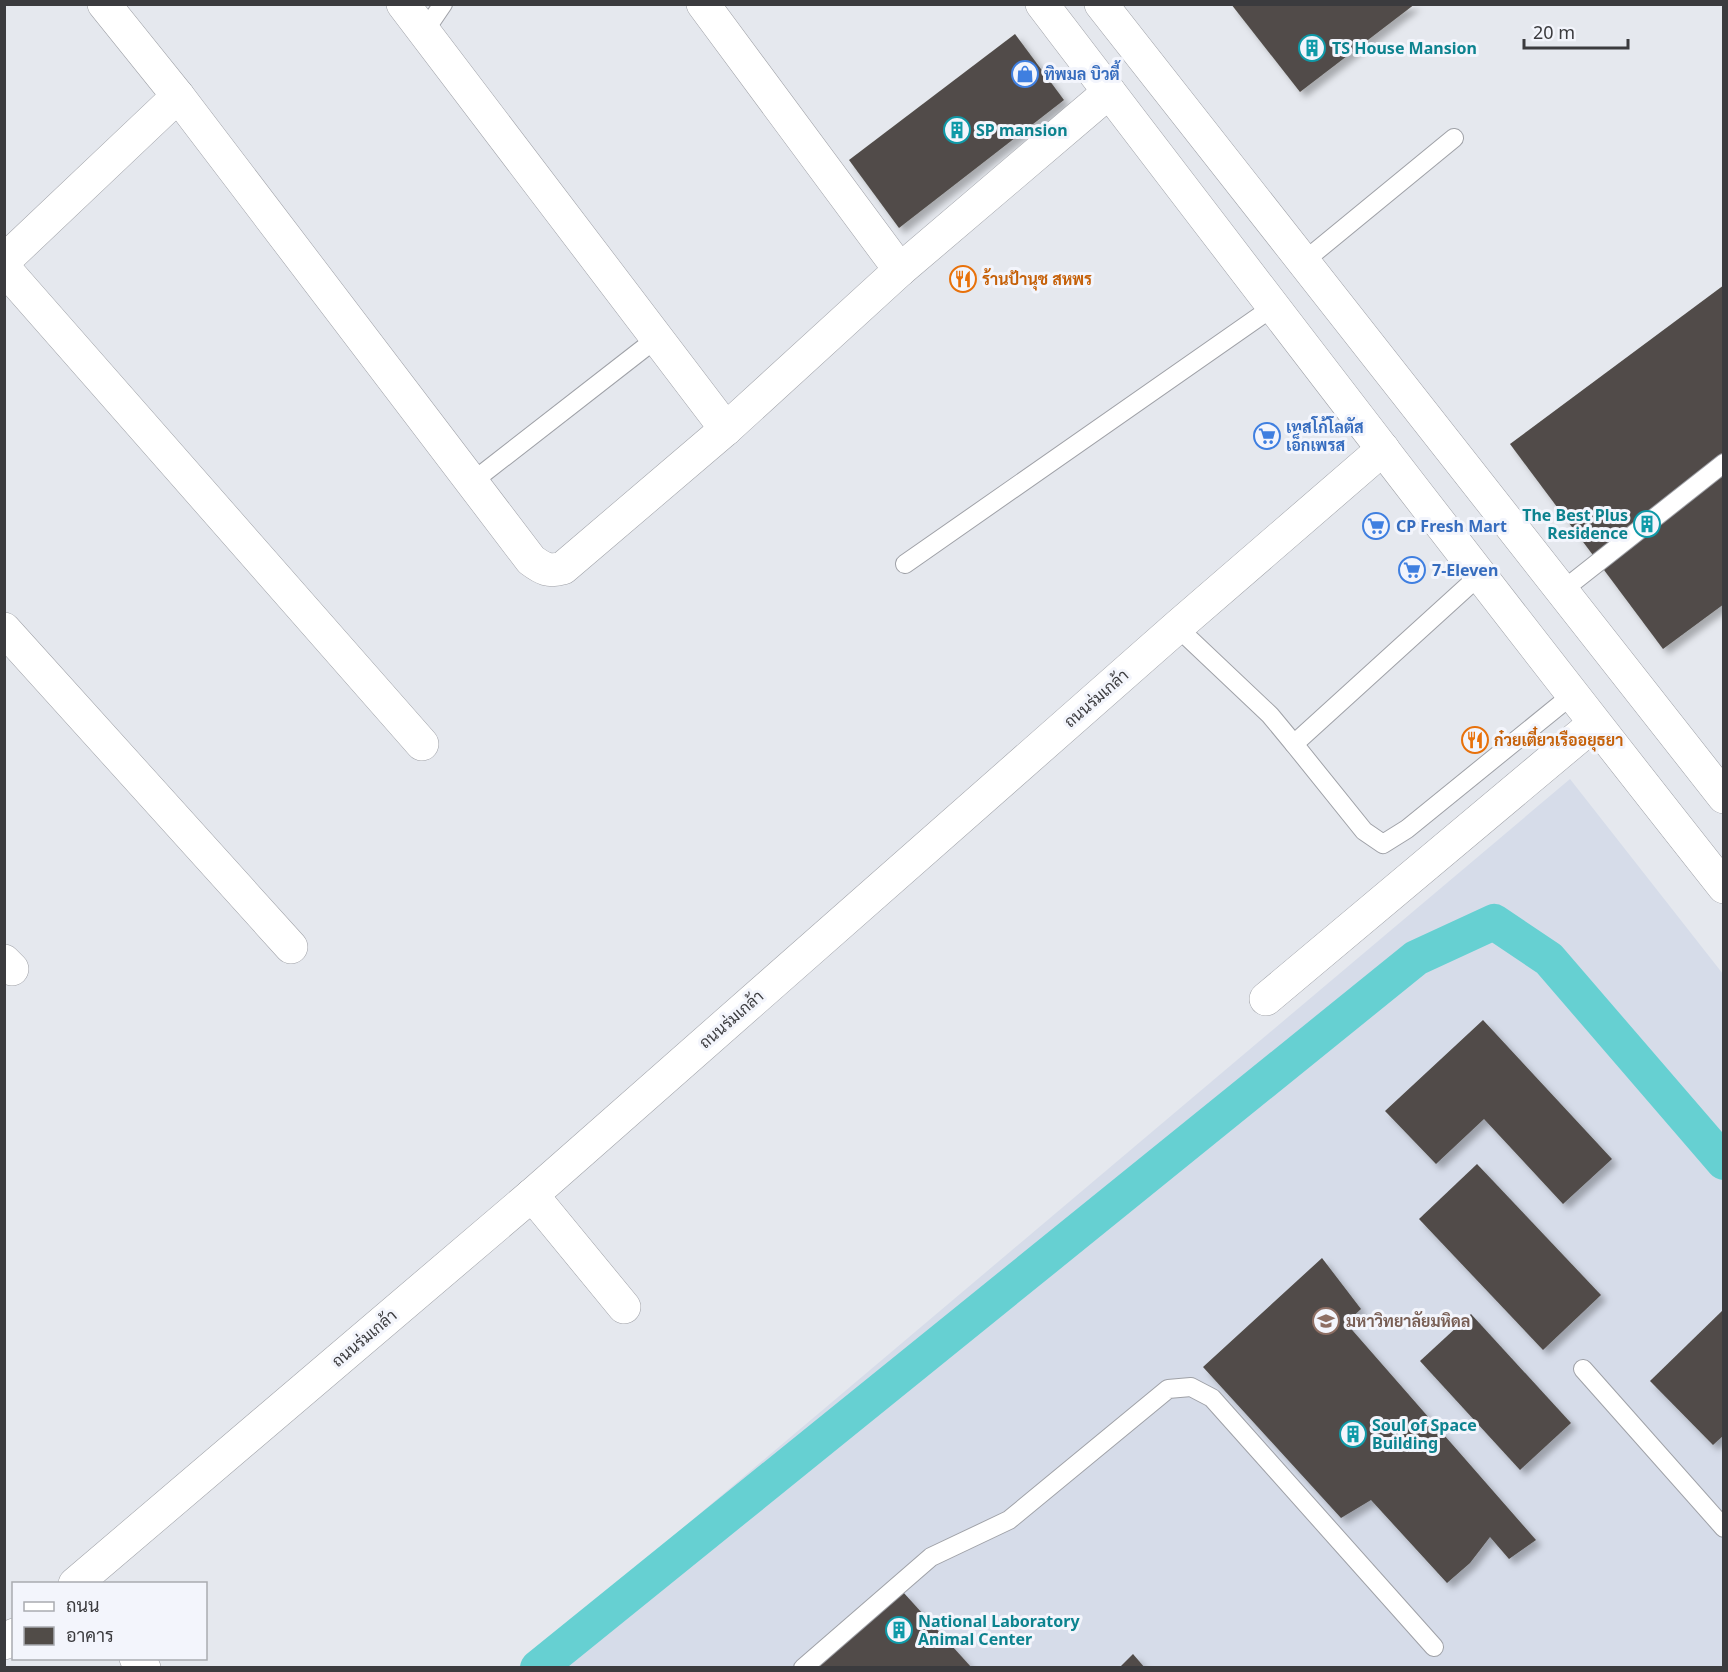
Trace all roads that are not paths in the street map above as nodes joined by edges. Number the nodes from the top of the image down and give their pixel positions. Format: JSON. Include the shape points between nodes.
{"nodes":[{"id":1,"x":104,"y":4,"type":"edge"},
{"id":2,"x":403,"y":4,"type":"edge"},
{"id":3,"x":443,"y":4,"type":"edge"},
{"id":4,"x":703,"y":4,"type":"edge"},
{"id":5,"x":1042,"y":4,"type":"edge"},
{"id":6,"x":1101,"y":4,"type":"edge"},
{"id":7,"x":424,"y":32,"type":"junction"},
{"id":8,"x":1147,"y":63,"type":"junction"},
{"id":9,"x":1109,"y":92,"type":"junction"},
{"id":10,"x":178,"y":96,"type":"junction"},
{"id":11,"x":1454,"y":138,"type":"dead end"},
{"id":12,"x":4,"y":261,"type":"edge"},
{"id":13,"x":1303,"y":262,"type":"junction"},
{"id":14,"x":4,"y":268,"type":"edge"},
{"id":15,"x":900,"y":270,"type":"junction"},
{"id":16,"x":1273,"y":307,"type":"junction"},
{"id":17,"x":657,"y":338,"type":"junction"},
{"id":18,"x":726,"y":429,"type":"junction"},
{"id":19,"x":1383,"y":449,"type":"junction"},
{"id":20,"x":1724,"y":464,"type":"edge"},
{"id":21,"x":472,"y":482,"type":"junction"},
{"id":22,"x":905,"y":564,"type":"dead end"},
{"id":23,"x":1480,"y":575,"type":"junction"},
{"id":24,"x":1563,"y":590,"type":"junction"},
{"id":25,"x":1177,"y":627,"type":"junction"},
{"id":26,"x":4,"y":629,"type":"edge"},
{"id":27,"x":1572,"y":695,"type":"junction"},
{"id":28,"x":1594,"y":724,"type":"junction"},
{"id":29,"x":422,"y":744,"type":"dead end"},
{"id":30,"x":1294,"y":744,"type":"junction"},
{"id":31,"x":1724,"y":797,"type":"edge"},
{"id":32,"x":1724,"y":887,"type":"edge"},
{"id":33,"x":291,"y":947,"type":"dead end"},
{"id":34,"x":1266,"y":999,"type":"dead end"},
{"id":35,"x":532,"y":1195,"type":"junction"},
{"id":36,"x":624,"y":1307,"type":"dead end"},
{"id":37,"x":1583,"y":1369,"type":"dead end"},
{"id":38,"x":1724,"y":1528,"type":"edge"},
{"id":39,"x":77,"y":1582,"type":"edge"},
{"id":40,"x":1434,"y":1647,"type":"dead end"},
{"id":41,"x":804,"y":1668,"type":"edge"}],
"edges":[{"from":1,"to":10,"type":"street"},
{"from":2,"to":7,"type":"street"},
{"from":3,"to":7,"type":"lane"},
{"from":4,"to":15,"type":"street"},
{"from":5,"to":9,"type":"street"},
{"from":6,"to":8,"type":"street"},
{"from":7,"to":17,"type":"street"},
{"from":8,"to":9,"type":"street"},
{"from":8,"to":13,"type":"street"},
{"from":9,"to":15,"type":"street"},
{"from":9,"to":16,"type":"street"},
{"from":10,"to":12,"type":"street"},
{"from":10,"to":21,"type":"street"},
{"from":11,"to":13,"type":"lane"},
{"from":13,"to":24,"type":"street"},
{"from":14,"to":29,"type":"street"},
{"from":15,"to":18,"type":"street"},
{"from":16,"to":19,"type":"street"},
{"from":16,"to":22,"type":"lane"},
{"from":17,"to":18,"type":"street"},
{"from":17,"to":21,"type":"lane"},
{"from":18,"to":21,"type":"street","via":[[563,568],[551,571],[531,560]]},
{"from":19,"to":23,"type":"street"},
{"from":19,"to":25,"type":"street","name":"ถนนร่มเกล้า"},
{"from":20,"to":24,"type":"lane"},
{"from":23,"to":27,"type":"street"},
{"from":23,"to":30,"type":"lane"},
{"from":24,"to":31,"type":"street"},
{"from":25,"to":30,"type":"lane","via":[[1270,715]]},
{"from":25,"to":35,"type":"street","name":"ถนนร่มเกล้า"},
{"from":26,"to":33,"type":"street"},
{"from":27,"to":28,"type":"street"},
{"from":27,"to":30,"type":"lane","via":[[1407,829],[1383,844],[1364,831]]},
{"from":28,"to":32,"type":"street"},
{"from":28,"to":34,"type":"street"},
{"from":35,"to":36,"type":"street"},
{"from":35,"to":39,"type":"street","name":"ถนนร่มเกล้า"},
{"from":37,"to":38,"type":"lane"},
{"from":40,"to":41,"type":"lane","via":[[1212,1398],[1191,1387],[1167,1389],[1009,1520],[931,1557]]}]}
